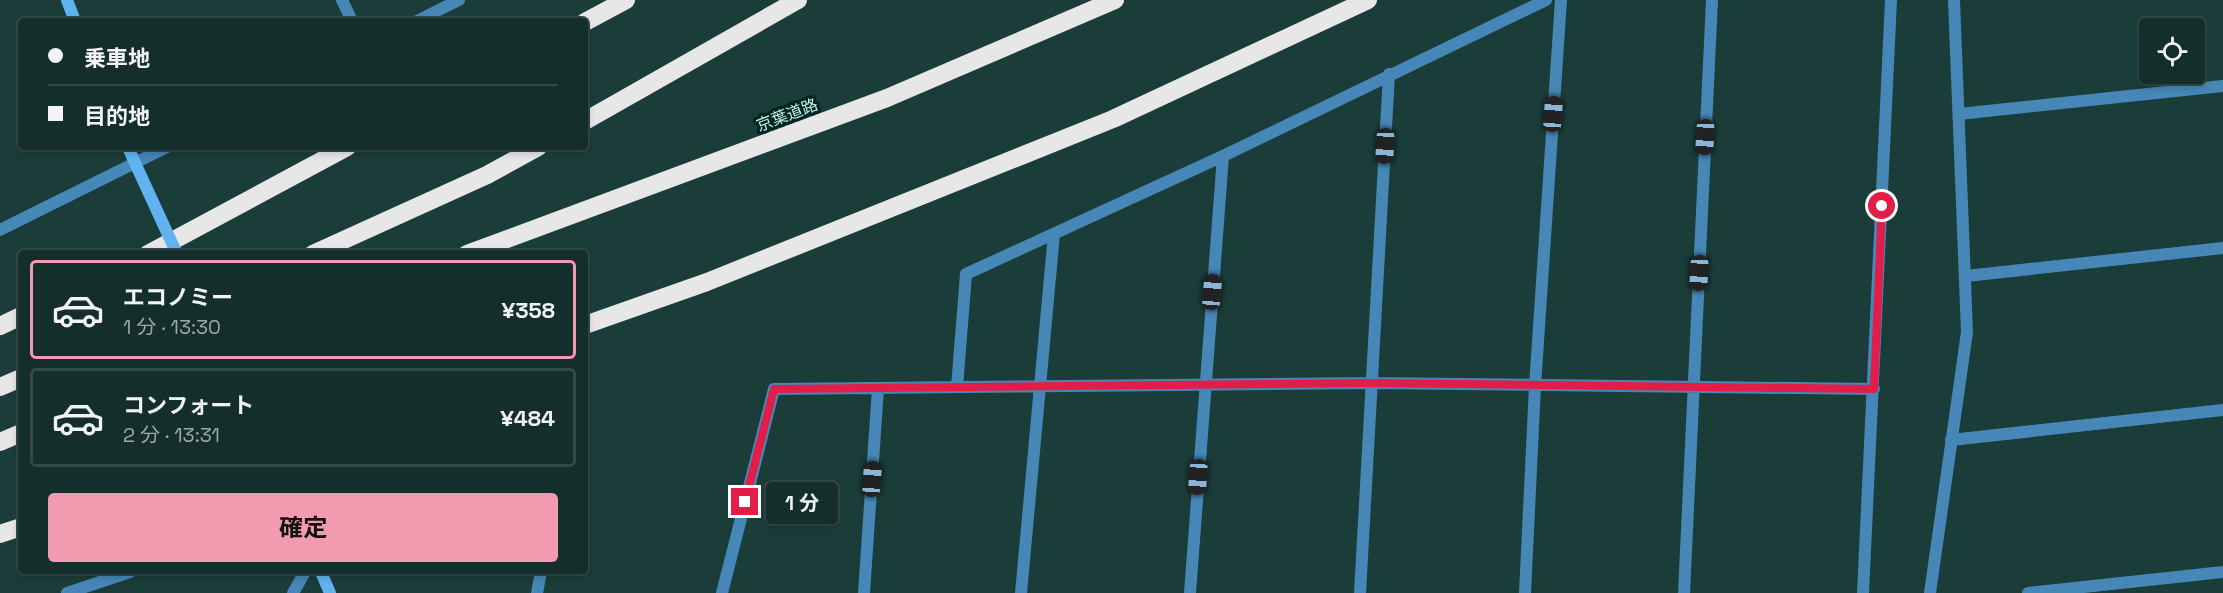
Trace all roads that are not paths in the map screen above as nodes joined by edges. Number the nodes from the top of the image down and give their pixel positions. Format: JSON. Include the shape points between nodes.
{"nodes":[{"id":1,"x":66,"y":0,"type":"edge"},
{"id":2,"x":342,"y":0,"type":"edge"},
{"id":3,"x":459,"y":0,"type":"edge"},
{"id":4,"x":626,"y":0,"type":"edge"},
{"id":5,"x":798,"y":0,"type":"edge"},
{"id":6,"x":1116,"y":0,"type":"edge"},
{"id":7,"x":1368,"y":0,"type":"edge"},
{"id":8,"x":1546,"y":0,"type":"edge"},
{"id":9,"x":1561,"y":0,"type":"edge"},
{"id":10,"x":1712,"y":0,"type":"edge"},
{"id":11,"x":1891,"y":0,"type":"edge"},
{"id":12,"x":1954,"y":0,"type":"edge"},
{"id":13,"x":74,"y":18,"type":"edge"},
{"id":14,"x":350,"y":18,"type":"edge"},
{"id":15,"x":423,"y":18,"type":"edge"},
{"id":16,"x":588,"y":20,"type":"edge"},
{"id":17,"x":1389,"y":74,"type":"junction"},
{"id":18,"x":2223,"y":86,"type":"edge"},
{"id":19,"x":1959,"y":114,"type":"junction"},
{"id":20,"x":588,"y":119,"type":"edge"},
{"id":21,"x":129,"y":150,"type":"edge"},
{"id":22,"x":161,"y":150,"type":"edge"},
{"id":23,"x":341,"y":150,"type":"edge"},
{"id":24,"x":532,"y":150,"type":"edge"},
{"id":25,"x":1223,"y":156,"type":"junction"},
{"id":26,"x":135,"y":163,"type":"junction"},
{"id":27,"x":0,"y":230,"type":"edge"},
{"id":28,"x":1054,"y":234,"type":"junction"},
{"id":29,"x":2223,"y":248,"type":"edge"},
{"id":30,"x":155,"y":250,"type":"edge"},
{"id":31,"x":175,"y":250,"type":"edge"},
{"id":32,"x":322,"y":250,"type":"edge"},
{"id":33,"x":478,"y":250,"type":"edge"},
{"id":34,"x":1966,"y":276,"type":"junction"},
{"id":35,"x":18,"y":317,"type":"edge"},
{"id":36,"x":588,"y":324,"type":"edge"},
{"id":37,"x":0,"y":326,"type":"edge"},
{"id":38,"x":18,"y":379,"type":"edge"},
{"id":39,"x":1371,"y":383,"type":"junction"},
{"id":40,"x":1206,"y":384,"type":"junction"},
{"id":41,"x":1040,"y":386,"type":"junction"},
{"id":42,"x":1535,"y":386,"type":"junction"},
{"id":43,"x":0,"y":387,"type":"edge"},
{"id":44,"x":957,"y":387,"type":"junction"},
{"id":45,"x":1694,"y":387,"type":"junction"},
{"id":46,"x":878,"y":388,"type":"junction"},
{"id":47,"x":1874,"y":389,"type":"junction"},
{"id":48,"x":2223,"y":410,"type":"edge"},
{"id":49,"x":18,"y":434,"type":"edge"},
{"id":50,"x":1951,"y":440,"type":"junction"},
{"id":51,"x":0,"y":442,"type":"edge"},
{"id":52,"x":18,"y":528,"type":"edge"},
{"id":53,"x":0,"y":534,"type":"edge"},
{"id":54,"x":2223,"y":572,"type":"edge"},
{"id":55,"x":124,"y":574,"type":"edge"},
{"id":56,"x":304,"y":574,"type":"edge"},
{"id":57,"x":322,"y":574,"type":"edge"},
{"id":58,"x":541,"y":574,"type":"edge"},
{"id":59,"x":67,"y":593,"type":"edge"},
{"id":60,"x":293,"y":593,"type":"edge"},
{"id":61,"x":330,"y":593,"type":"edge"},
{"id":62,"x":537,"y":593,"type":"edge"},
{"id":63,"x":722,"y":593,"type":"edge"},
{"id":64,"x":864,"y":593,"type":"edge"},
{"id":65,"x":1021,"y":593,"type":"edge"},
{"id":66,"x":1190,"y":593,"type":"edge"},
{"id":67,"x":1360,"y":593,"type":"edge"},
{"id":68,"x":1525,"y":593,"type":"edge"},
{"id":69,"x":1684,"y":593,"type":"edge"},
{"id":70,"x":1863,"y":593,"type":"edge"},
{"id":71,"x":1930,"y":593,"type":"edge"},
{"id":72,"x":2028,"y":593,"type":"edge"}],
"edges":[{"from":1,"to":13,"type":"street"},
{"from":2,"to":14,"type":"street"},
{"from":3,"to":15,"type":"street"},
{"from":4,"to":16,"type":"highway"},
{"from":5,"to":20,"type":"highway"},
{"from":6,"to":33,"type":"highway","name":"京葉道路","via":[[886,98]]},
{"from":7,"to":36,"type":"highway","via":[[1113,119],[707,282]]},
{"from":8,"to":17,"type":"street"},
{"from":9,"to":42,"type":"street"},
{"from":10,"to":45,"type":"street"},
{"from":11,"to":47,"type":"street"},
{"from":12,"to":19,"type":"street"},
{"from":17,"to":25,"type":"street"},
{"from":17,"to":39,"type":"street"},
{"from":18,"to":19,"type":"street"},
{"from":19,"to":34,"type":"street"},
{"from":21,"to":26,"type":"street"},
{"from":22,"to":26,"type":"street"},
{"from":23,"to":30,"type":"highway"},
{"from":24,"to":32,"type":"highway","via":[[487,175]]},
{"from":25,"to":28,"type":"street"},
{"from":25,"to":40,"type":"street"},
{"from":26,"to":27,"type":"street"},
{"from":26,"to":31,"type":"street","bridge":true},
{"from":28,"to":41,"type":"street"},
{"from":28,"to":44,"type":"street","via":[[966,274]]},
{"from":29,"to":34,"type":"street"},
{"from":34,"to":50,"type":"street","via":[[1967,332]]},
{"from":35,"to":37,"type":"highway"},
{"from":38,"to":43,"type":"highway"},
{"from":39,"to":40,"type":"street"},
{"from":39,"to":42,"type":"street"},
{"from":39,"to":67,"type":"street"},
{"from":40,"to":41,"type":"street"},
{"from":40,"to":66,"type":"street"},
{"from":41,"to":44,"type":"street"},
{"from":41,"to":65,"type":"street"},
{"from":42,"to":45,"type":"street"},
{"from":42,"to":68,"type":"street"},
{"from":44,"to":46,"type":"street"},
{"from":45,"to":47,"type":"street"},
{"from":45,"to":69,"type":"street"},
{"from":46,"to":63,"type":"street","via":[[774,389]]},
{"from":46,"to":64,"type":"street"},
{"from":47,"to":70,"type":"street"},
{"from":48,"to":50,"type":"street"},
{"from":49,"to":51,"type":"highway"},
{"from":50,"to":71,"type":"street"},
{"from":52,"to":53,"type":"highway"},
{"from":54,"to":72,"type":"street"},
{"from":55,"to":59,"type":"street"},
{"from":56,"to":60,"type":"street"},
{"from":57,"to":61,"type":"street"},
{"from":58,"to":62,"type":"street"}]}
